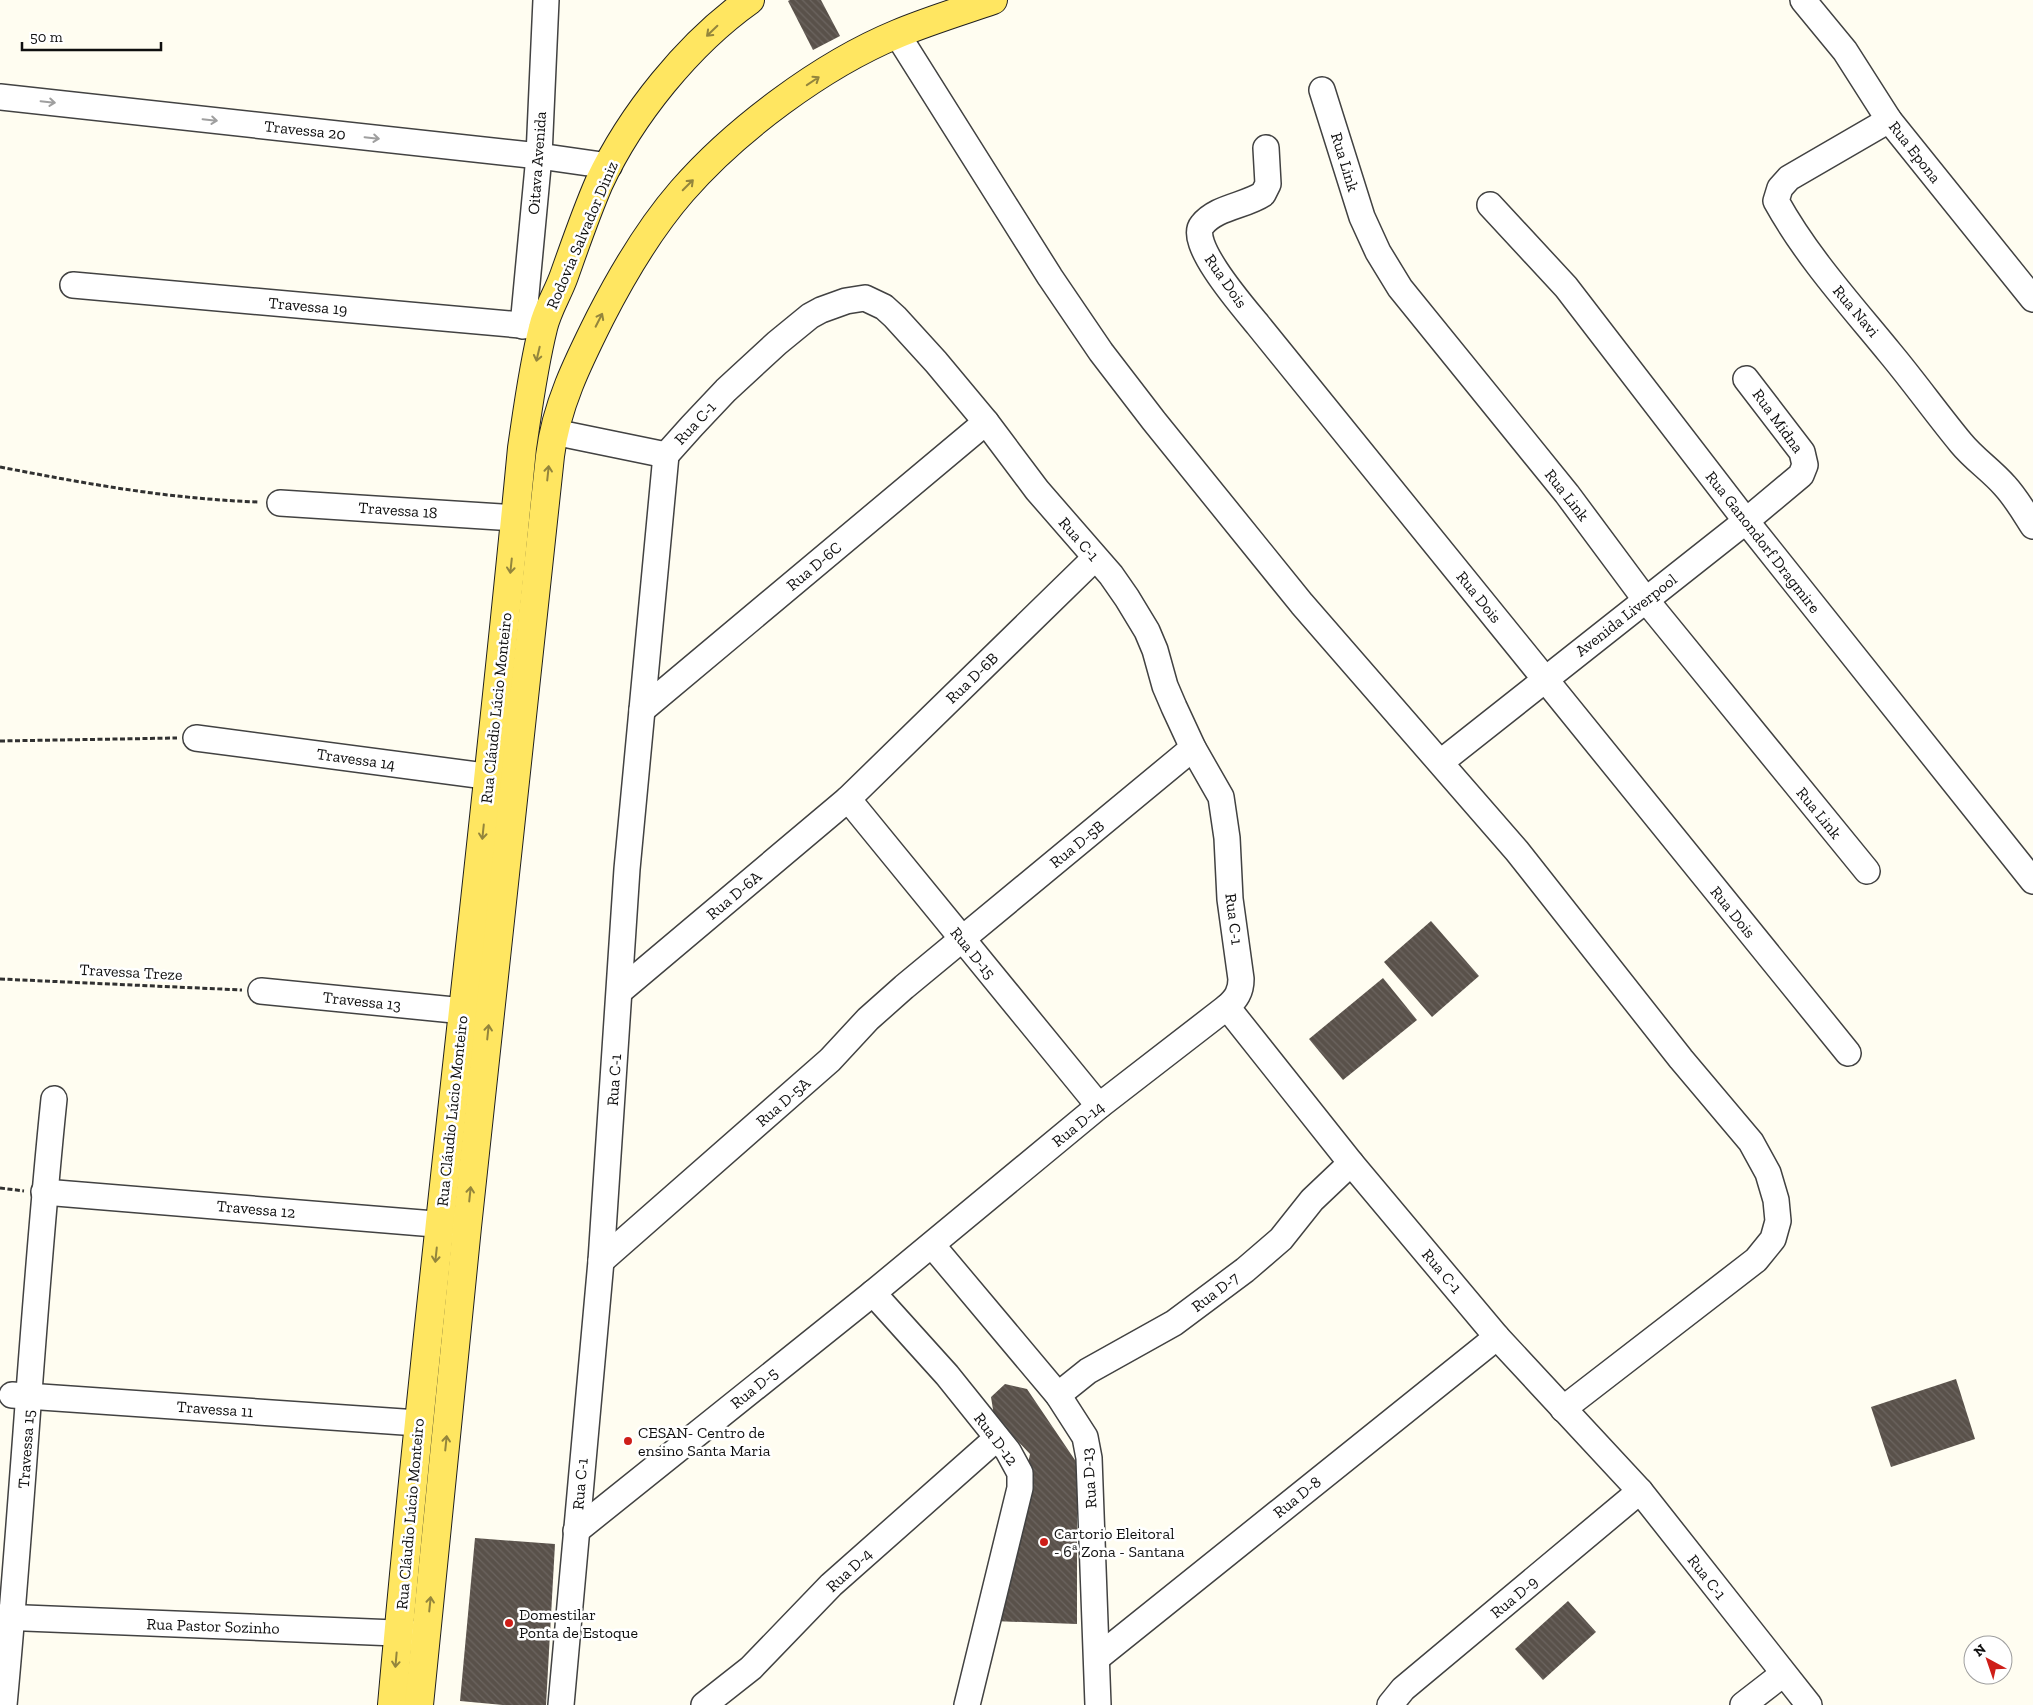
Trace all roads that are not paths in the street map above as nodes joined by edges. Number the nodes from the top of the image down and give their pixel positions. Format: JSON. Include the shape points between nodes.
{"nodes":[{"id":1,"x":546,"y":0,"type":"edge"},
{"id":2,"x":750,"y":0,"type":"edge"},
{"id":3,"x":993,"y":0,"type":"edge"},
{"id":4,"x":1803,"y":0,"type":"edge"},
{"id":5,"x":897,"y":34,"type":"junction"},
{"id":6,"x":1322,"y":90,"type":"dead end"},
{"id":7,"x":0,"y":97,"type":"edge"},
{"id":8,"x":1890,"y":120,"type":"junction"},
{"id":9,"x":1266,"y":148,"type":"dead end"},
{"id":10,"x":539,"y":156,"type":"junction"},
{"id":11,"x":609,"y":166,"type":"junction"},
{"id":12,"x":1490,"y":206,"type":"dead end"},
{"id":13,"x":73,"y":284,"type":"dead end"},
{"id":14,"x":2033,"y":299,"type":"edge"},
{"id":15,"x":533,"y":327,"type":"junction"},
{"id":16,"x":1746,"y":379,"type":"dead end"},
{"id":17,"x":986,"y":422,"type":"junction"},
{"id":18,"x":526,"y":426,"type":"junction"},
{"id":19,"x":554,"y":432,"type":"junction"},
{"id":20,"x":666,"y":455,"type":"junction"},
{"id":21,"x":1805,"y":465,"type":"joint"},
{"id":22,"x":280,"y":503,"type":"road end"},
{"id":23,"x":516,"y":518,"type":"junction"},
{"id":24,"x":1746,"y":521,"type":"junction"},
{"id":25,"x":2033,"y":526,"type":"edge"},
{"id":26,"x":1095,"y":558,"type":"junction"},
{"id":27,"x":1645,"y":599,"type":"junction"},
{"id":28,"x":1545,"y":680,"type":"junction"},
{"id":29,"x":642,"y":710,"type":"junction"},
{"id":30,"x":196,"y":738,"type":"road end"},
{"id":31,"x":1193,"y":748,"type":"junction"},
{"id":32,"x":1441,"y":762,"type":"junction"},
{"id":33,"x":489,"y":777,"type":"junction"},
{"id":34,"x":516,"y":779,"type":"junction"},
{"id":35,"x":848,"y":799,"type":"junction"},
{"id":36,"x":2029,"y":869,"type":"edge"},
{"id":37,"x":1867,"y":871,"type":"dead end"},
{"id":38,"x":961,"y":939,"type":"junction"},
{"id":39,"x":261,"y":991,"type":"road end"},
{"id":40,"x":620,"y":991,"type":"junction"},
{"id":41,"x":1227,"y":1007,"type":"junction"},
{"id":42,"x":464,"y":1011,"type":"junction"},
{"id":43,"x":1848,"y":1053,"type":"dead end"},
{"id":44,"x":54,"y":1099,"type":"dead end"},
{"id":45,"x":1099,"y":1106,"type":"junction"},
{"id":46,"x":1351,"y":1164,"type":"junction"},
{"id":47,"x":44,"y":1192,"type":"junction"},
{"id":48,"x":440,"y":1224,"type":"junction"},
{"id":49,"x":467,"y":1227,"type":"junction"},
{"id":50,"x":932,"y":1245,"type":"junction"},
{"id":51,"x":601,"y":1261,"type":"junction"},
{"id":52,"x":873,"y":1293,"type":"junction"},
{"id":53,"x":1497,"y":1337,"type":"junction"},
{"id":54,"x":1058,"y":1395,"type":"junction"},
{"id":55,"x":21,"y":1396,"type":"junction"},
{"id":56,"x":1563,"y":1409,"type":"junction"},
{"id":57,"x":418,"y":1423,"type":"junction"},
{"id":58,"x":997,"y":1438,"type":"junction"},
{"id":59,"x":1640,"y":1492,"type":"junction"},
{"id":60,"x":576,"y":1531,"type":"junction"},
{"id":61,"x":6,"y":1617,"type":"edge"},
{"id":62,"x":398,"y":1634,"type":"junction"},
{"id":63,"x":427,"y":1634,"type":"junction"},
{"id":64,"x":1097,"y":1658,"type":"junction"},
{"id":65,"x":1782,"y":1674,"type":"junction"},
{"id":66,"x":4,"y":1705,"type":"edge"},
{"id":67,"x":392,"y":1705,"type":"edge"},
{"id":68,"x":419,"y":1705,"type":"edge"},
{"id":69,"x":561,"y":1705,"type":"edge"},
{"id":70,"x":704,"y":1705,"type":"edge"},
{"id":71,"x":967,"y":1705,"type":"edge"},
{"id":72,"x":1098,"y":1705,"type":"edge"},
{"id":73,"x":1390,"y":1705,"type":"edge"},
{"id":74,"x":1743,"y":1705,"type":"edge"},
{"id":75,"x":1809,"y":1705,"type":"edge"}],
"edges":[{"from":1,"to":10,"type":"street","name":"Oitava Avenida"},
{"from":2,"to":11,"type":"main road","name":"Rodovia Salvador Diniz","one_way":true,"via":[[724,19],[673,71],[623,140]]},
{"from":3,"to":5,"type":"main road"},
{"from":4,"to":8,"type":"street","name":"Rua Epona","via":[[1845,51]]},
{"from":19,"to":5,"type":"main road","one_way":true,"via":[[579,360],[622,274],[682,191],[769,110],[845,59]]},
{"from":5,"to":32,"type":"street","via":[[1050,278],[1101,352],[1302,604]]},
{"from":6,"to":27,"type":"street","name":"Rua Link","via":[[1362,217],[1400,288],[1568,494]]},
{"from":7,"to":10,"type":"street","name":"Travessa 20","one_way":true},
{"from":8,"to":14,"type":"street","name":"Rua Epona"},
{"from":8,"to":25,"type":"street","name":"Rua Navi","via":[[1789,178],[1780,188],[1776,201],[1821,269],[1962,444],[2003,484]]},
{"from":9,"to":28,"type":"street","name":"Rua Dois","via":[[1266,189],[1257,197],[1215,215],[1201,225],[1198,233],[1203,250],[1258,325]]},
{"from":10,"to":11,"type":"street","name":"Travessa 20"},
{"from":10,"to":15,"type":"street","name":"Oitava Avenida"},
{"from":11,"to":15,"type":"main road","name":"Rodovia Salvador Diniz"},
{"from":12,"to":24,"type":"street","name":"Rua Ganondorf Dragmire","via":[[1566,287]]},
{"from":13,"to":15,"type":"street","name":"Travessa 19"},
{"from":15,"to":18,"type":"main road","name":"Rodovia Salvador Diniz","one_way":true},
{"from":16,"to":21,"type":"street","name":"Rua Midna","via":[[1802,452]]},
{"from":17,"to":20,"type":"street","name":"Rua C-1","via":[[895,317],[873,301],[854,299],[821,310],[795,327],[726,390]]},
{"from":17,"to":26,"type":"street","name":"Rua C-1","via":[[1037,490]]},
{"from":17,"to":29,"type":"street","name":"Rua D-6C"},
{"from":18,"to":19,"type":"main road","name":"Rua C-1"},
{"from":18,"to":23,"type":"main road","name":"Rodovia Salvador Diniz"},
{"from":19,"to":20,"type":"street","name":"Rua C-1"},
{"from":34,"to":19,"type":"main road","name":"Rua Cláudio Lúcio Monteiro","one_way":true},
{"from":20,"to":29,"type":"street","name":"Rua C-1"},
{"from":21,"to":24,"type":"street","name":"Avenida Liverpool","via":[[1801,475]]},
{"from":22,"to":23,"type":"street","name":"Travessa 18"},
{"from":23,"to":33,"type":"main road","name":"Rua Cláudio Lúcio Monteiro","one_way":true},
{"from":24,"to":27,"type":"street","name":"Avenida Liverpool"},
{"from":24,"to":36,"type":"street","name":"Rua Ganondorf Dragmire"},
{"from":26,"to":31,"type":"street","name":"Rua C-1","via":[[1120,587],[1147,631],[1167,692]]},
{"from":26,"to":35,"type":"street","name":"Rua D-6B"},
{"from":27,"to":28,"type":"street","name":"Avenida Liverpool"},
{"from":27,"to":37,"type":"street","name":"Rua Link"},
{"from":28,"to":32,"type":"street","name":"Avenida Liverpool"},
{"from":28,"to":43,"type":"street","name":"Rua Dois"},
{"from":29,"to":40,"type":"street","name":"Rua C-1","via":[[627,869]]},
{"from":30,"to":33,"type":"street","name":"Travessa 14"},
{"from":31,"to":38,"type":"street","name":"Rua D-5B"},
{"from":31,"to":41,"type":"street","name":"Rua C-1","via":[[1218,790],[1225,817],[1230,899],[1241,980],[1237,998]]},
{"from":32,"to":56,"type":"street","via":[[1517,851],[1751,1142],[1768,1174],[1776,1200],[1778,1221],[1773,1239],[1756,1260]]},
{"from":33,"to":34,"type":"street","name":"Travessa 14"},
{"from":33,"to":42,"type":"main road","name":"Rua Cláudio Lúcio Monteiro","one_way":true},
{"from":49,"to":34,"type":"main road","name":"Rua Cláudio Lúcio Monteiro","one_way":true},
{"from":35,"to":38,"type":"street","name":"Rua D-15"},
{"from":35,"to":40,"type":"street","name":"Rua D-6A"},
{"from":38,"to":45,"type":"street","name":"Rua D-15"},
{"from":38,"to":51,"type":"street","name":"Rua D-5A","via":[[884,1005],[830,1060]]},
{"from":39,"to":42,"type":"street","name":"Travessa 13"},
{"from":40,"to":51,"type":"street","name":"Rua C-1"},
{"from":41,"to":45,"type":"street","name":"Rua D-14"},
{"from":41,"to":46,"type":"street","name":"Rua C-1"},
{"from":42,"to":48,"type":"main road","name":"Rua Cláudio Lúcio Monteiro"},
{"from":44,"to":47,"type":"street","name":"Travessa 15"},
{"from":45,"to":50,"type":"street","name":"Rua D-14"},
{"from":46,"to":53,"type":"street","name":"Rua C-1"},
{"from":46,"to":54,"type":"street","name":"Rua D-7","via":[[1312,1200],[1281,1238],[1245,1270],[1174,1323],[1088,1371]]},
{"from":47,"to":48,"type":"street","name":"Travessa 12"},
{"from":47,"to":55,"type":"street","name":"Travessa 15"},
{"from":48,"to":49,"type":"street","name":"Travessa 12"},
{"from":48,"to":57,"type":"main road","name":"Rua Cláudio Lúcio Monteiro","one_way":true},
{"from":63,"to":49,"type":"main road","name":"Rua Cláudio Lúcio Monteiro","one_way":true},
{"from":50,"to":52,"type":"street","name":"Rua D-5"},
{"from":50,"to":54,"type":"street","name":"Rua D-13"},
{"from":51,"to":60,"type":"street","name":"Rua C-1"},
{"from":52,"to":58,"type":"street","name":"Rua D-12","via":[[947,1375]]},
{"from":52,"to":60,"type":"street","name":"Rua D-5"},
{"from":53,"to":56,"type":"street","name":"Rua C-1"},
{"from":53,"to":64,"type":"street","name":"Rua D-8"},
{"from":54,"to":64,"type":"street","name":"Rua D-13","via":[[1085,1437],[1090,1458]]},
{"from":55,"to":57,"type":"street","name":"Travessa 11"},
{"from":55,"to":61,"type":"street","name":"Travessa 15"},
{"from":56,"to":59,"type":"street","name":"Rua C-1"},
{"from":57,"to":62,"type":"main road","name":"Rua Cláudio Lúcio Monteiro"},
{"from":58,"to":70,"type":"street","name":"Rua D-4","via":[[832,1585],[751,1668]]},
{"from":58,"to":71,"type":"street","name":"Rua D-12","via":[[1018,1467],[1020,1488]]},
{"from":59,"to":65,"type":"street","name":"Rua C-1"},
{"from":59,"to":73,"type":"street","name":"Rua D-9","via":[[1403,1689]]},
{"from":60,"to":69,"type":"street","name":"Rua C-1"},
{"from":61,"to":62,"type":"street","name":"Rua Pastor Sozinho"},
{"from":61,"to":66,"type":"street","name":"Travessa 15"},
{"from":62,"to":63,"type":"street","name":"Rua Pastor Sozinho"},
{"from":62,"to":67,"type":"main road","name":"Rua Cláudio Lúcio Monteiro","one_way":true},
{"from":63,"to":68,"type":"main road","name":"Rua Cláudio Lúcio Monteiro"},
{"from":64,"to":72,"type":"street","name":"Rua D-13"},
{"from":65,"to":74,"type":"street"},
{"from":65,"to":75,"type":"street","name":"Rua C-1"}]}
